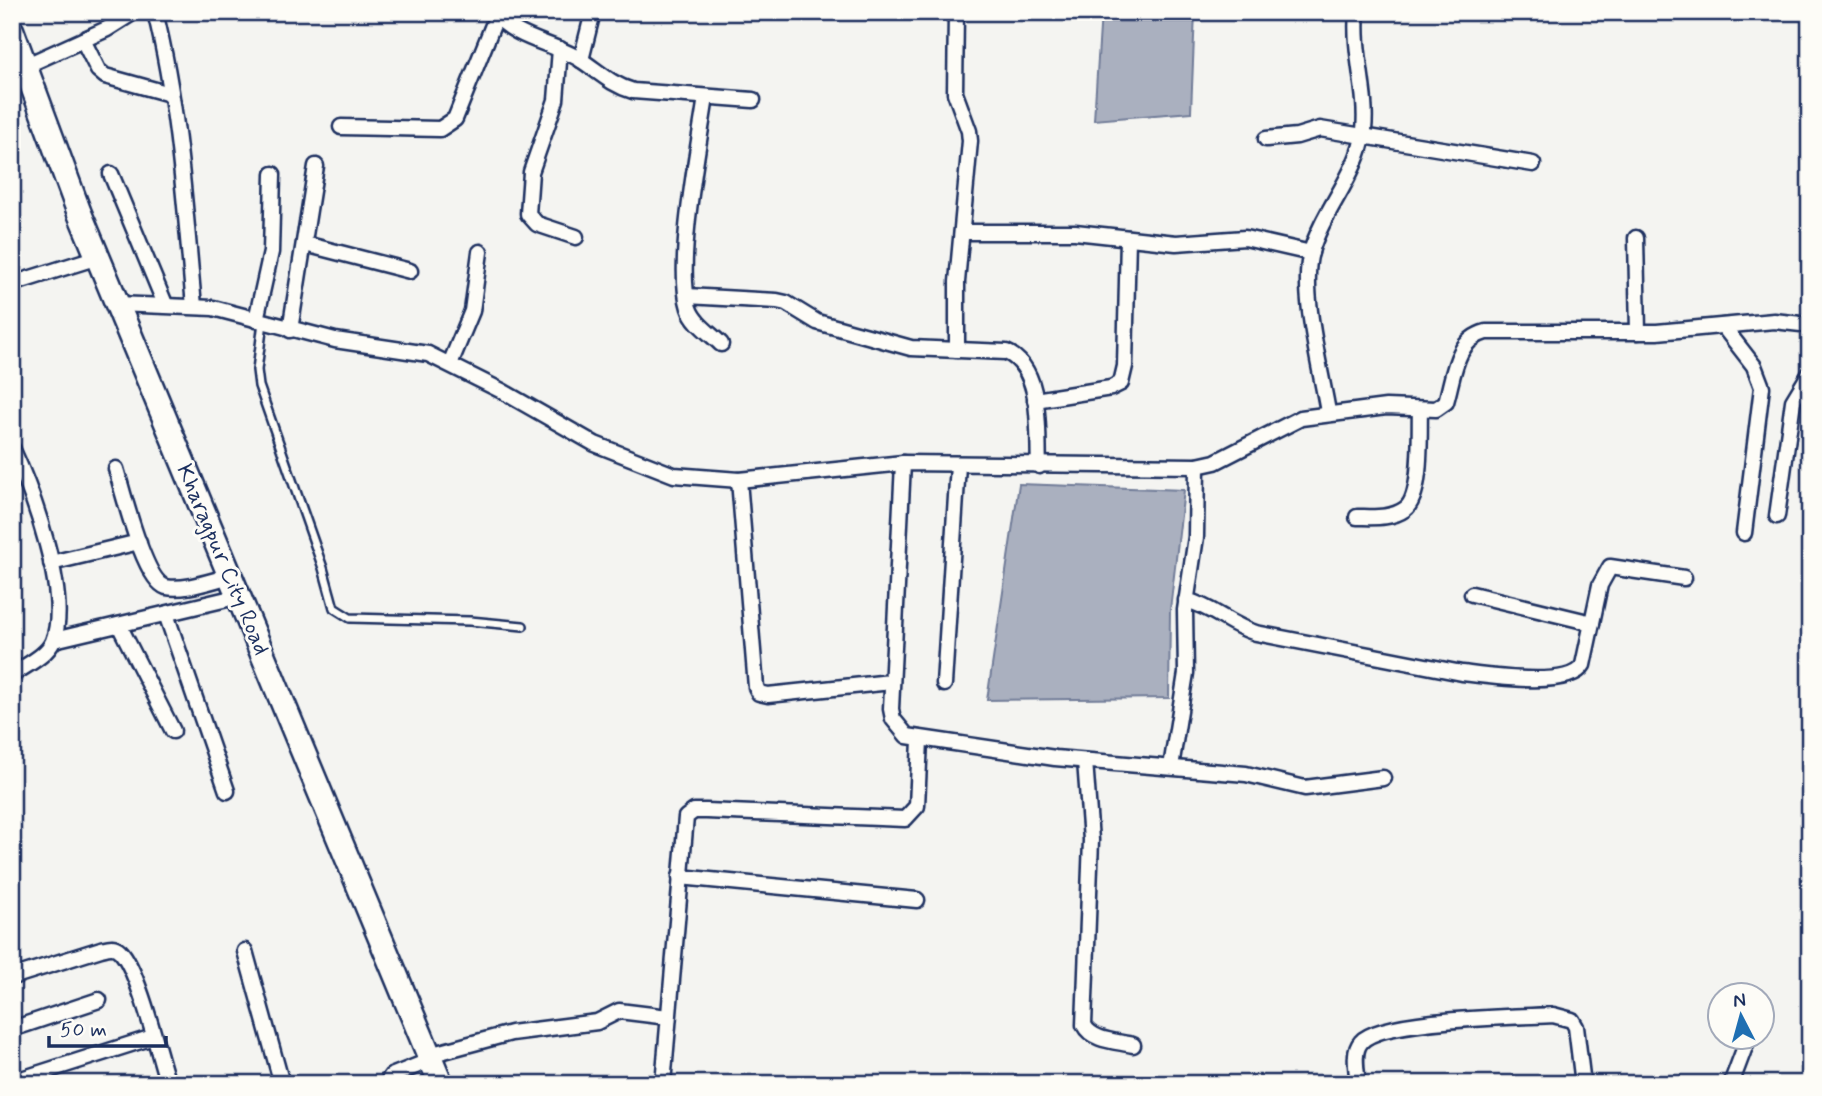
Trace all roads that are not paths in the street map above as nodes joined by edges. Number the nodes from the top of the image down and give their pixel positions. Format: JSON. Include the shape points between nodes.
{"nodes":[{"id":1,"x":134,"y":12,"type":"edge"},
{"id":2,"x":155,"y":12,"type":"edge"},
{"id":3,"x":593,"y":12,"type":"edge"},
{"id":4,"x":956,"y":12,"type":"edge"},
{"id":5,"x":1357,"y":12,"type":"edge"},
{"id":6,"x":496,"y":14,"type":"edge"},
{"id":7,"x":12,"y":31,"type":"edge"},
{"id":8,"x":83,"y":40,"type":"junction"},
{"id":9,"x":560,"y":49,"type":"junction"},
{"id":10,"x":581,"y":60,"type":"junction"},
{"id":11,"x":25,"y":66,"type":"junction"},
{"id":12,"x":170,"y":94,"type":"junction"},
{"id":13,"x":706,"y":97,"type":"junction"},
{"id":14,"x":753,"y":100,"type":"dead end"},
{"id":15,"x":341,"y":127,"type":"dead end"},
{"id":16,"x":1363,"y":136,"type":"junction"},
{"id":17,"x":1266,"y":139,"type":"dead end"},
{"id":18,"x":1533,"y":164,"type":"dead end"},
{"id":19,"x":316,"y":166,"type":"dead end"},
{"id":20,"x":111,"y":174,"type":"dead end"},
{"id":21,"x":273,"y":174,"type":"dead end"},
{"id":22,"x":962,"y":232,"type":"junction"},
{"id":23,"x":576,"y":237,"type":"dead end"},
{"id":24,"x":1128,"y":238,"type":"junction"},
{"id":25,"x":1636,"y":238,"type":"dead end"},
{"id":26,"x":305,"y":244,"type":"junction"},
{"id":27,"x":480,"y":252,"type":"dead end"},
{"id":28,"x":1311,"y":253,"type":"junction"},
{"id":29,"x":98,"y":257,"type":"junction"},
{"id":30,"x":410,"y":271,"type":"dead end"},
{"id":31,"x":12,"y":284,"type":"edge"},
{"id":32,"x":687,"y":296,"type":"junction"},
{"id":33,"x":117,"y":304,"type":"junction"},
{"id":34,"x":165,"y":304,"type":"junction"},
{"id":35,"x":194,"y":306,"type":"junction"},
{"id":36,"x":259,"y":321,"type":"junction"},
{"id":37,"x":1810,"y":325,"type":"edge"},
{"id":38,"x":1723,"y":326,"type":"junction"},
{"id":39,"x":290,"y":330,"type":"junction"},
{"id":40,"x":1638,"y":332,"type":"junction"},
{"id":41,"x":721,"y":344,"type":"dead end"},
{"id":42,"x":957,"y":350,"type":"junction"},
{"id":43,"x":450,"y":364,"type":"junction"},
{"id":44,"x":1810,"y":373,"type":"edge"},
{"id":45,"x":1035,"y":400,"type":"junction"},
{"id":46,"x":1420,"y":409,"type":"junction"},
{"id":47,"x":1328,"y":412,"type":"junction"},
{"id":48,"x":12,"y":448,"type":"edge"},
{"id":49,"x":903,"y":463,"type":"junction"},
{"id":50,"x":958,"y":465,"type":"junction"},
{"id":51,"x":1039,"y":466,"type":"junction"},
{"id":52,"x":1197,"y":466,"type":"junction"},
{"id":53,"x":116,"y":469,"type":"dead end"},
{"id":54,"x":739,"y":480,"type":"junction"},
{"id":55,"x":1777,"y":516,"type":"dead end"},
{"id":56,"x":1357,"y":517,"type":"dead end"},
{"id":57,"x":1744,"y":533,"type":"dead end"},
{"id":58,"x":139,"y":542,"type":"junction"},
{"id":59,"x":51,"y":563,"type":"junction"},
{"id":60,"x":1684,"y":578,"type":"dead end"},
{"id":61,"x":235,"y":586,"type":"junction"},
{"id":62,"x":1472,"y":594,"type":"dead end"},
{"id":63,"x":1186,"y":600,"type":"junction"},
{"id":64,"x":166,"y":614,"type":"junction"},
{"id":65,"x":1592,"y":623,"type":"junction"},
{"id":66,"x":119,"y":625,"type":"junction"},
{"id":67,"x":523,"y":626,"type":"dead end"},
{"id":68,"x":54,"y":640,"type":"junction"},
{"id":69,"x":12,"y":675,"type":"edge"},
{"id":70,"x":891,"y":682,"type":"junction"},
{"id":71,"x":944,"y":684,"type":"dead end"},
{"id":72,"x":173,"y":731,"type":"dead end"},
{"id":73,"x":920,"y":740,"type":"junction"},
{"id":74,"x":1085,"y":761,"type":"junction"},
{"id":75,"x":1171,"y":767,"type":"junction"},
{"id":76,"x":1383,"y":778,"type":"dead end"},
{"id":77,"x":227,"y":791,"type":"dead end"},
{"id":78,"x":680,"y":877,"type":"junction"},
{"id":79,"x":917,"y":900,"type":"dead end"},
{"id":80,"x":245,"y":951,"type":"dead end"},
{"id":81,"x":12,"y":977,"type":"edge"},
{"id":82,"x":99,"y":1000,"type":"dead end"},
{"id":83,"x":668,"y":1017,"type":"junction"},
{"id":84,"x":12,"y":1029,"type":"edge"},
{"id":85,"x":153,"y":1037,"type":"junction"},
{"id":86,"x":1133,"y":1045,"type":"dead end"},
{"id":87,"x":1744,"y":1050,"type":"edge"},
{"id":88,"x":430,"y":1058,"type":"junction"},
{"id":89,"x":12,"y":1082,"type":"edge"},
{"id":90,"x":168,"y":1084,"type":"edge"},
{"id":91,"x":282,"y":1084,"type":"edge"},
{"id":92,"x":387,"y":1084,"type":"edge"},
{"id":93,"x":441,"y":1084,"type":"edge"},
{"id":94,"x":663,"y":1084,"type":"edge"},
{"id":95,"x":1358,"y":1084,"type":"edge"},
{"id":96,"x":1583,"y":1084,"type":"edge"},
{"id":97,"x":1731,"y":1084,"type":"edge"}],
"edges":[{"from":1,"to":8,"type":"street"},
{"from":2,"to":12,"type":"street"},
{"from":3,"to":10,"type":"street"},
{"from":4,"to":22,"type":"street","via":[[956,93],[970,141]]},
{"from":5,"to":16,"type":"street"},
{"from":6,"to":9,"type":"street","via":[[512,28]]},
{"from":6,"to":15,"type":"street","via":[[449,126]]},
{"from":7,"to":11,"type":"main road","name":"Kharagpur City Road"},
{"from":8,"to":11,"type":"street"},
{"from":8,"to":12,"type":"street","via":[[105,76]]},
{"from":9,"to":10,"type":"street"},
{"from":9,"to":23,"type":"street","via":[[556,100],[531,172],[528,214],[537,224]]},
{"from":10,"to":13,"type":"street","via":[[618,86]]},
{"from":11,"to":29,"type":"main road","name":"Kharagpur City Road"},
{"from":12,"to":35,"type":"street"},
{"from":13,"to":14,"type":"street"},
{"from":13,"to":32,"type":"street","via":[[692,195]]},
{"from":16,"to":17,"type":"street","via":[[1320,129]]},
{"from":16,"to":18,"type":"street"},
{"from":16,"to":28,"type":"street"},
{"from":19,"to":26,"type":"street"},
{"from":20,"to":34,"type":"street"},
{"from":21,"to":36,"type":"street","via":[[271,252]]},
{"from":22,"to":24,"type":"street","via":[[1075,232]]},
{"from":22,"to":42,"type":"street"},
{"from":24,"to":28,"type":"street","via":[[1191,243],[1245,238]]},
{"from":24,"to":45,"type":"street","via":[[1121,383]]},
{"from":25,"to":40,"type":"street"},
{"from":26,"to":30,"type":"street"},
{"from":26,"to":39,"type":"street"},
{"from":27,"to":43,"type":"street","via":[[472,311]]},
{"from":28,"to":47,"type":"street","via":[[1309,295]]},
{"from":29,"to":31,"type":"street"},
{"from":29,"to":33,"type":"main road","name":"Kharagpur City Road"},
{"from":32,"to":41,"type":"street","via":[[693,318]]},
{"from":32,"to":42,"type":"street","via":[[786,303],[834,327],[911,348]]},
{"from":33,"to":34,"type":"street"},
{"from":33,"to":61,"type":"main road","name":"Kharagpur City Road"},
{"from":34,"to":35,"type":"street"},
{"from":35,"to":36,"type":"street"},
{"from":36,"to":39,"type":"street"},
{"from":36,"to":67,"type":"lane","via":[[259,386],[334,608],[350,618]]},
{"from":37,"to":38,"type":"street","via":[[1774,321]]},
{"from":38,"to":40,"type":"street"},
{"from":38,"to":57,"type":"street","via":[[1754,366],[1762,387]]},
{"from":39,"to":43,"type":"street","via":[[428,354]]},
{"from":40,"to":46,"type":"street","via":[[1475,335],[1459,357],[1447,402],[1436,409]]},
{"from":42,"to":45,"type":"street","via":[[1014,356],[1027,374]]},
{"from":43,"to":54,"type":"street","via":[[595,444],[645,465],[674,475]]},
{"from":44,"to":55,"type":"street","via":[[1793,401]]},
{"from":45,"to":51,"type":"street"},
{"from":46,"to":47,"type":"street"},
{"from":46,"to":56,"type":"street","via":[[1412,503],[1395,514]]},
{"from":47,"to":52,"type":"street","via":[[1301,418],[1215,462]]},
{"from":48,"to":59,"type":"street"},
{"from":49,"to":50,"type":"street"},
{"from":49,"to":54,"type":"street"},
{"from":49,"to":70,"type":"street"},
{"from":50,"to":51,"type":"street"},
{"from":50,"to":71,"type":"street"},
{"from":51,"to":52,"type":"street"},
{"from":52,"to":63,"type":"street","via":[[1196,537]]},
{"from":53,"to":58,"type":"street"},
{"from":54,"to":70,"type":"street","via":[[759,693]]},
{"from":58,"to":59,"type":"street"},
{"from":58,"to":61,"type":"street","via":[[154,577],[166,587]]},
{"from":59,"to":68,"type":"street","via":[[59,591]]},
{"from":60,"to":65,"type":"street","via":[[1610,567]]},
{"from":61,"to":64,"type":"street"},
{"from":61,"to":88,"type":"main road","name":"Kharagpur City Road"},
{"from":62,"to":65,"type":"street"},
{"from":63,"to":65,"type":"street","via":[[1214,610],[1235,627],[1256,633],[1496,677],[1573,675],[1583,665]]},
{"from":63,"to":75,"type":"street","via":[[1186,673]]},
{"from":64,"to":66,"type":"street"},
{"from":64,"to":77,"type":"street"},
{"from":66,"to":68,"type":"street"},
{"from":66,"to":72,"type":"street"},
{"from":68,"to":69,"type":"street"},
{"from":70,"to":73,"type":"street","via":[[893,719],[907,736]]},
{"from":73,"to":74,"type":"street"},
{"from":73,"to":78,"type":"street","via":[[917,806],[905,819],[694,811],[684,824]]},
{"from":74,"to":75,"type":"street"},
{"from":74,"to":86,"type":"street","via":[[1091,840],[1084,1024],[1087,1032],[1097,1037]]},
{"from":75,"to":76,"type":"street","via":[[1260,776],[1305,788]]},
{"from":78,"to":79,"type":"street"},
{"from":78,"to":83,"type":"street"},
{"from":80,"to":91,"type":"street"},
{"from":81,"to":85,"type":"street","via":[[111,946],[118,949],[134,978]]},
{"from":82,"to":84,"type":"street"},
{"from":83,"to":88,"type":"street","via":[[619,1011],[597,1022],[511,1033]]},
{"from":83,"to":94,"type":"street"},
{"from":85,"to":89,"type":"street"},
{"from":85,"to":90,"type":"street"},
{"from":87,"to":97,"type":"street"},
{"from":88,"to":92,"type":"street","via":[[391,1076]]},
{"from":88,"to":93,"type":"main road","name":"Kharagpur City Road"},
{"from":95,"to":96,"type":"street","via":[[1357,1050],[1375,1034],[1415,1023],[1553,1015],[1572,1020],[1576,1027]]}]}
